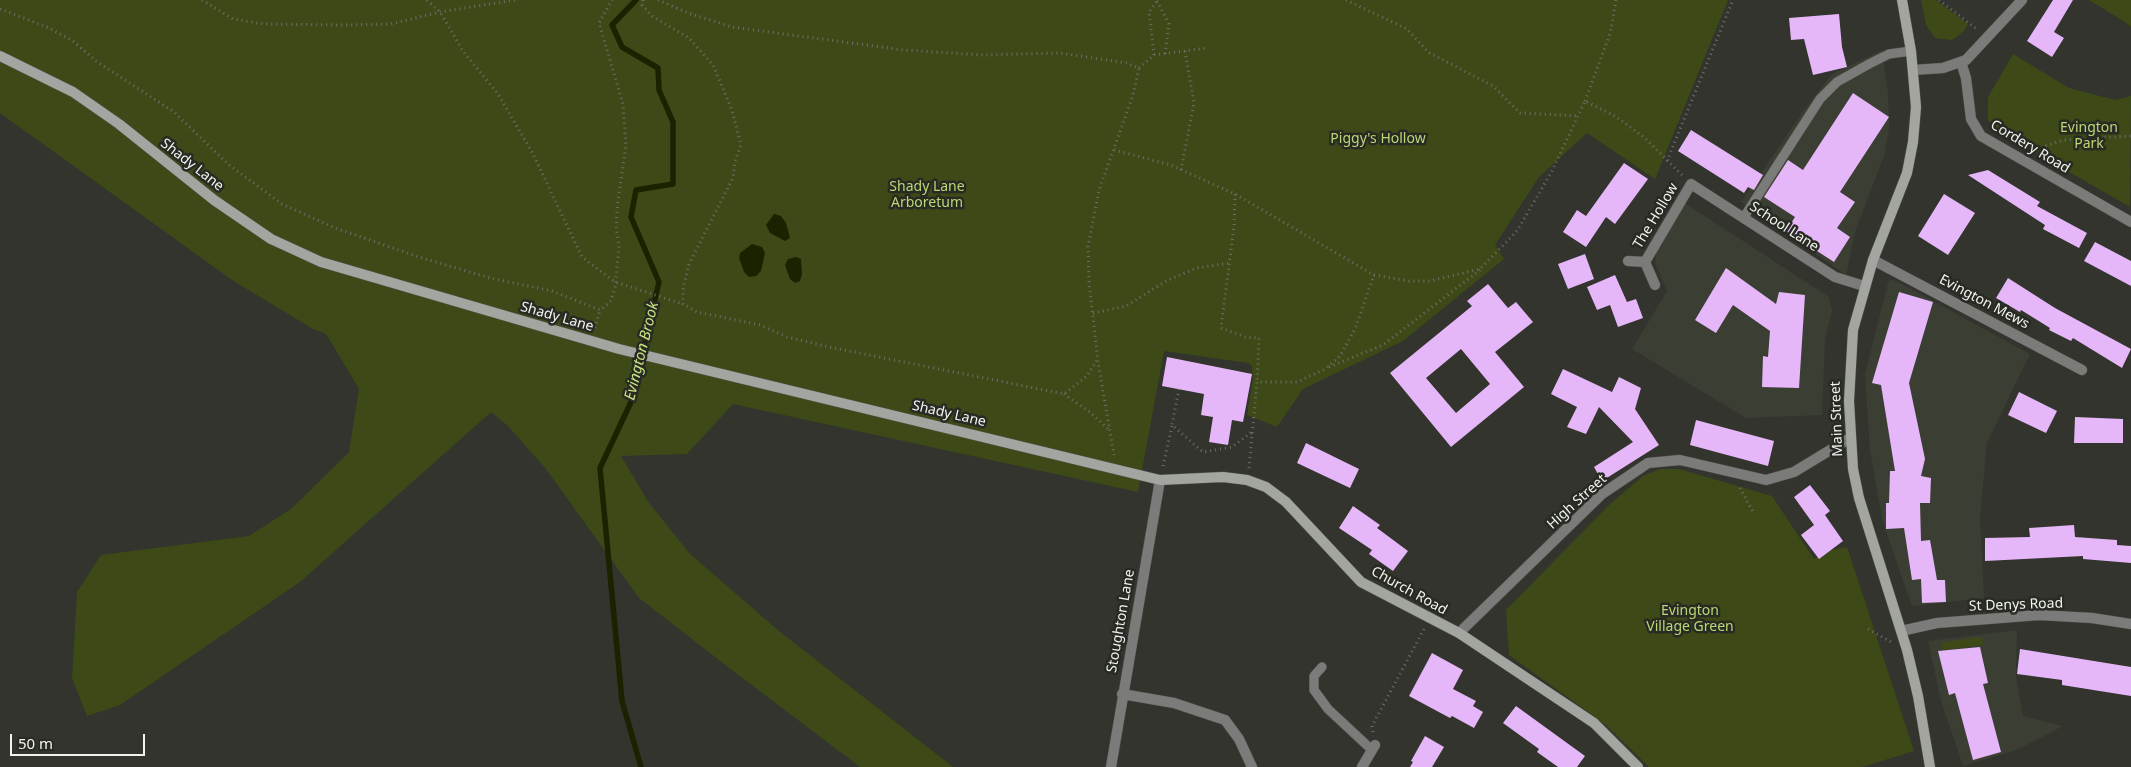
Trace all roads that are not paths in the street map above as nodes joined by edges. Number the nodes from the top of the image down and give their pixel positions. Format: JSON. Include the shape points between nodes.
{"nodes":[{"id":1,"x":1902,"y":0,"type":"edge"},
{"id":2,"x":2022,"y":0,"type":"edge"},
{"id":3,"x":1911,"y":51,"type":"junction"},
{"id":4,"x":0,"y":56,"type":"edge"},
{"id":5,"x":1961,"y":62,"type":"junction"},
{"id":6,"x":1913,"y":70,"type":"junction"},
{"id":7,"x":1692,"y":184,"type":"joint"},
{"id":8,"x":1744,"y":217,"type":"junction"},
{"id":9,"x":2131,"y":222,"type":"edge"},
{"id":10,"x":1628,"y":260,"type":"dead end"},
{"id":11,"x":1873,"y":260,"type":"junction"},
{"id":12,"x":1645,"y":262,"type":"junction"},
{"id":13,"x":1655,"y":285,"type":"dead end"},
{"id":14,"x":1864,"y":286,"type":"junction"},
{"id":15,"x":2082,"y":370,"type":"dead end"},
{"id":16,"x":1850,"y":438,"type":"junction"},
{"id":17,"x":1160,"y":480,"type":"junction"},
{"id":18,"x":2131,"y":624,"type":"edge"},
{"id":19,"x":1902,"y":631,"type":"junction"},
{"id":20,"x":1459,"y":633,"type":"junction"},
{"id":21,"x":1322,"y":667,"type":"dead end"},
{"id":22,"x":1122,"y":694,"type":"junction"},
{"id":23,"x":1373,"y":748,"type":"joint"},
{"id":24,"x":1111,"y":767,"type":"edge"},
{"id":25,"x":1252,"y":767,"type":"edge"},
{"id":26,"x":1362,"y":767,"type":"edge"},
{"id":27,"x":1638,"y":767,"type":"edge"},
{"id":28,"x":1930,"y":767,"type":"edge"}],
"edges":[{"from":1,"to":3,"type":"street","name":"Main Street"},
{"from":2,"to":5,"type":"street","via":[[1977,50]]},
{"from":3,"to":6,"type":"street","name":"Main Street"},
{"from":3,"to":8,"type":"lane","via":[[1889,54],[1837,82],[1826,93]]},
{"from":4,"to":17,"type":"street","name":"Shady Lane","via":[[73,92],[119,124],[214,200],[271,239],[321,262],[592,342]]},
{"from":5,"to":6,"type":"street","via":[[1943,68]]},
{"from":5,"to":9,"type":"street","name":"Cordery Road","via":[[1975,129],[1981,136]]},
{"from":6,"to":11,"type":"street","name":"Main Street","via":[[1916,107],[1909,165],[1899,199]]},
{"from":7,"to":8,"type":"street","name":"School Lane"},
{"from":7,"to":12,"type":"street","name":"The Hollow"},
{"from":8,"to":14,"type":"street","name":"School Lane","via":[[1835,277]]},
{"from":10,"to":12,"type":"street","name":"The Hollow"},
{"from":11,"to":14,"type":"street","name":"Main Street"},
{"from":11,"to":15,"type":"street","name":"Evington Mews"},
{"from":12,"to":13,"type":"street","name":"The Hollow"},
{"from":14,"to":16,"type":"street","name":"Main Street","via":[[1849,364]]},
{"from":16,"to":19,"type":"street","name":"Main Street","via":[[1859,498]]},
{"from":16,"to":20,"type":"street","name":"High Street","via":[[1794,472],[1766,480],[1680,460],[1648,463],[1602,494]]},
{"from":17,"to":20,"type":"street","name":"Church Road","via":[[1223,477],[1247,480],[1266,487],[1286,502],[1361,582]]},
{"from":17,"to":22,"type":"street","name":"Stoughton Lane"},
{"from":18,"to":19,"type":"street","name":"St Denys Road","via":[[2039,615],[1936,623]]},
{"from":19,"to":28,"type":"street","name":"Main Street","via":[[1918,696]]},
{"from":20,"to":27,"type":"street","name":"Church Road","via":[[1594,723]]},
{"from":21,"to":23,"type":"lane","via":[[1314,676],[1314,690],[1328,709]]},
{"from":22,"to":24,"type":"street","name":"Stoughton Lane"},
{"from":22,"to":25,"type":"street","via":[[1174,703],[1225,720],[1239,739]]},
{"from":23,"to":26,"type":"street"}]}
